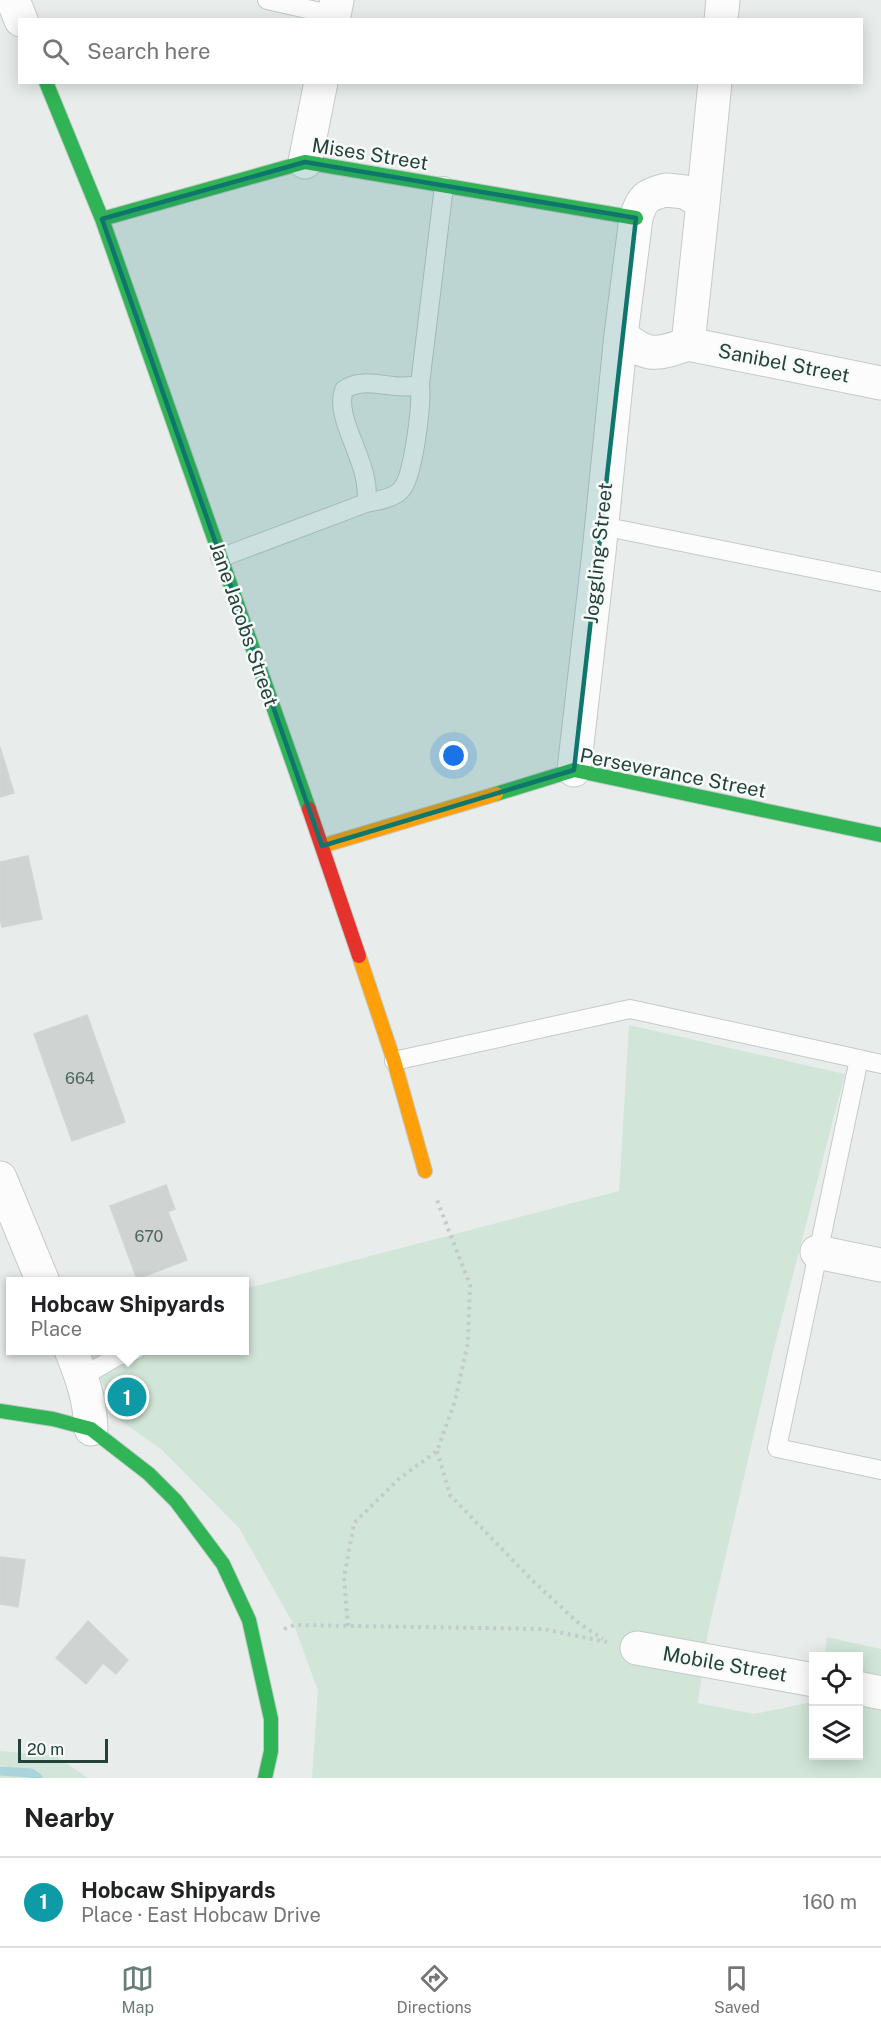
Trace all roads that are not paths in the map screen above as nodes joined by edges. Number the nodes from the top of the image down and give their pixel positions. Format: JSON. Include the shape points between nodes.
{"nodes":[{"id":1,"x":13,"y":0,"type":"edge"},
{"id":2,"x":267,"y":0,"type":"edge"},
{"id":3,"x":723,"y":0,"type":"edge"},
{"id":4,"x":335,"y":12,"type":"edge"},
{"id":5,"x":20,"y":18,"type":"edge"},
{"id":6,"x":721,"y":18,"type":"edge"},
{"id":7,"x":47,"y":84,"type":"edge"},
{"id":8,"x":321,"y":84,"type":"edge"},
{"id":9,"x":715,"y":84,"type":"edge"},
{"id":10,"x":304,"y":162,"type":"junction"},
{"id":11,"x":444,"y":186,"type":"junction"},
{"id":12,"x":703,"y":203,"type":"junction"},
{"id":13,"x":636,"y":218,"type":"junction"},
{"id":14,"x":102,"y":219,"type":"junction"},
{"id":15,"x":621,"y":335,"type":"junction"},
{"id":16,"x":688,"y":344,"type":"junction"},
{"id":17,"x":881,"y":382,"type":"edge"},
{"id":18,"x":420,"y":384,"type":"junction"},
{"id":19,"x":366,"y":503,"type":"junction"},
{"id":20,"x":602,"y":526,"type":"junction"},
{"id":21,"x":220,"y":558,"type":"junction"},
{"id":22,"x":881,"y":582,"type":"edge"},
{"id":23,"x":574,"y":771,"type":"junction"},
{"id":24,"x":881,"y":835,"type":"edge"},
{"id":25,"x":322,"y":846,"type":"junction"},
{"id":26,"x":859,"y":1059,"type":"junction"},
{"id":27,"x":394,"y":1061,"type":"junction"},
{"id":28,"x":881,"y":1064,"type":"edge"},
{"id":29,"x":425,"y":1171,"type":"road end"},
{"id":30,"x":0,"y":1178,"type":"edge"},
{"id":31,"x":817,"y":1252,"type":"junction"},
{"id":32,"x":881,"y":1265,"type":"edge"},
{"id":33,"x":41,"y":1277,"type":"edge"},
{"id":34,"x":122,"y":1355,"type":"edge"},
{"id":35,"x":77,"y":1364,"type":"edge"},
{"id":36,"x":0,"y":1411,"type":"edge"},
{"id":37,"x":91,"y":1429,"type":"junction"},
{"id":38,"x":881,"y":1470,"type":"edge"},
{"id":39,"x":622,"y":1644,"type":"road end"},
{"id":40,"x":809,"y":1679,"type":"edge"},
{"id":41,"x":863,"y":1689,"type":"edge"},
{"id":42,"x":881,"y":1693,"type":"edge"},
{"id":43,"x":265,"y":1778,"type":"edge"}],
"edges":[{"from":1,"to":5,"type":"street"},
{"from":2,"to":4,"type":"lane"},
{"from":3,"to":6,"type":"street"},
{"from":7,"to":14,"type":"street","name":"Jane Jacobs Street"},
{"from":8,"to":10,"type":"street"},
{"from":9,"to":12,"type":"street"},
{"from":10,"to":11,"type":"street","name":"Mises Street"},
{"from":10,"to":14,"type":"street","name":"Mises Street"},
{"from":11,"to":13,"type":"street","name":"Mises Street"},
{"from":11,"to":18,"type":"lane"},
{"from":12,"to":13,"type":"street","via":[[686,192],[666,190],[649,194]]},
{"from":12,"to":16,"type":"street"},
{"from":13,"to":15,"type":"street","name":"Joggling Street"},
{"from":14,"to":21,"type":"street","name":"Jane Jacobs Street"},
{"from":15,"to":16,"type":"street","via":[[637,349],[650,353]]},
{"from":15,"to":20,"type":"street","name":"Joggling Street"},
{"from":16,"to":17,"type":"street","name":"Sanibel Street"},
{"from":18,"to":19,"type":"lane","via":[[414,450],[403,489]]},
{"from":18,"to":19,"type":"lane","via":[[357,384],[344,390],[343,410],[367,479]]},
{"from":19,"to":21,"type":"lane"},
{"from":20,"to":22,"type":"lane"},
{"from":20,"to":23,"type":"street","name":"Joggling Street"},
{"from":21,"to":25,"type":"street","name":"Jane Jacobs Street"},
{"from":23,"to":24,"type":"street","name":"Perseverance Street"},
{"from":23,"to":25,"type":"street","name":"Perseverance Street"},
{"from":25,"to":27,"type":"street","name":"Jane Jacobs Street"},
{"from":26,"to":27,"type":"lane","via":[[630,1009]]},
{"from":26,"to":28,"type":"lane"},
{"from":26,"to":31,"type":"lane"},
{"from":27,"to":29,"type":"street","name":"Jane Jacobs Street"},
{"from":30,"to":33,"type":"street"},
{"from":31,"to":32,"type":"street"},
{"from":31,"to":38,"type":"lane","via":[[777,1448]]},
{"from":34,"to":35,"type":"lane"},
{"from":35,"to":37,"type":"street","via":[[90,1403]]},
{"from":36,"to":37,"type":"street"},
{"from":37,"to":43,"type":"street","via":[[149,1474],[176,1501],[223,1564],[249,1620],[271,1719],[271,1751]]},
{"from":39,"to":40,"type":"street","name":"Mobile Street"},
{"from":41,"to":42,"type":"street"}]}
